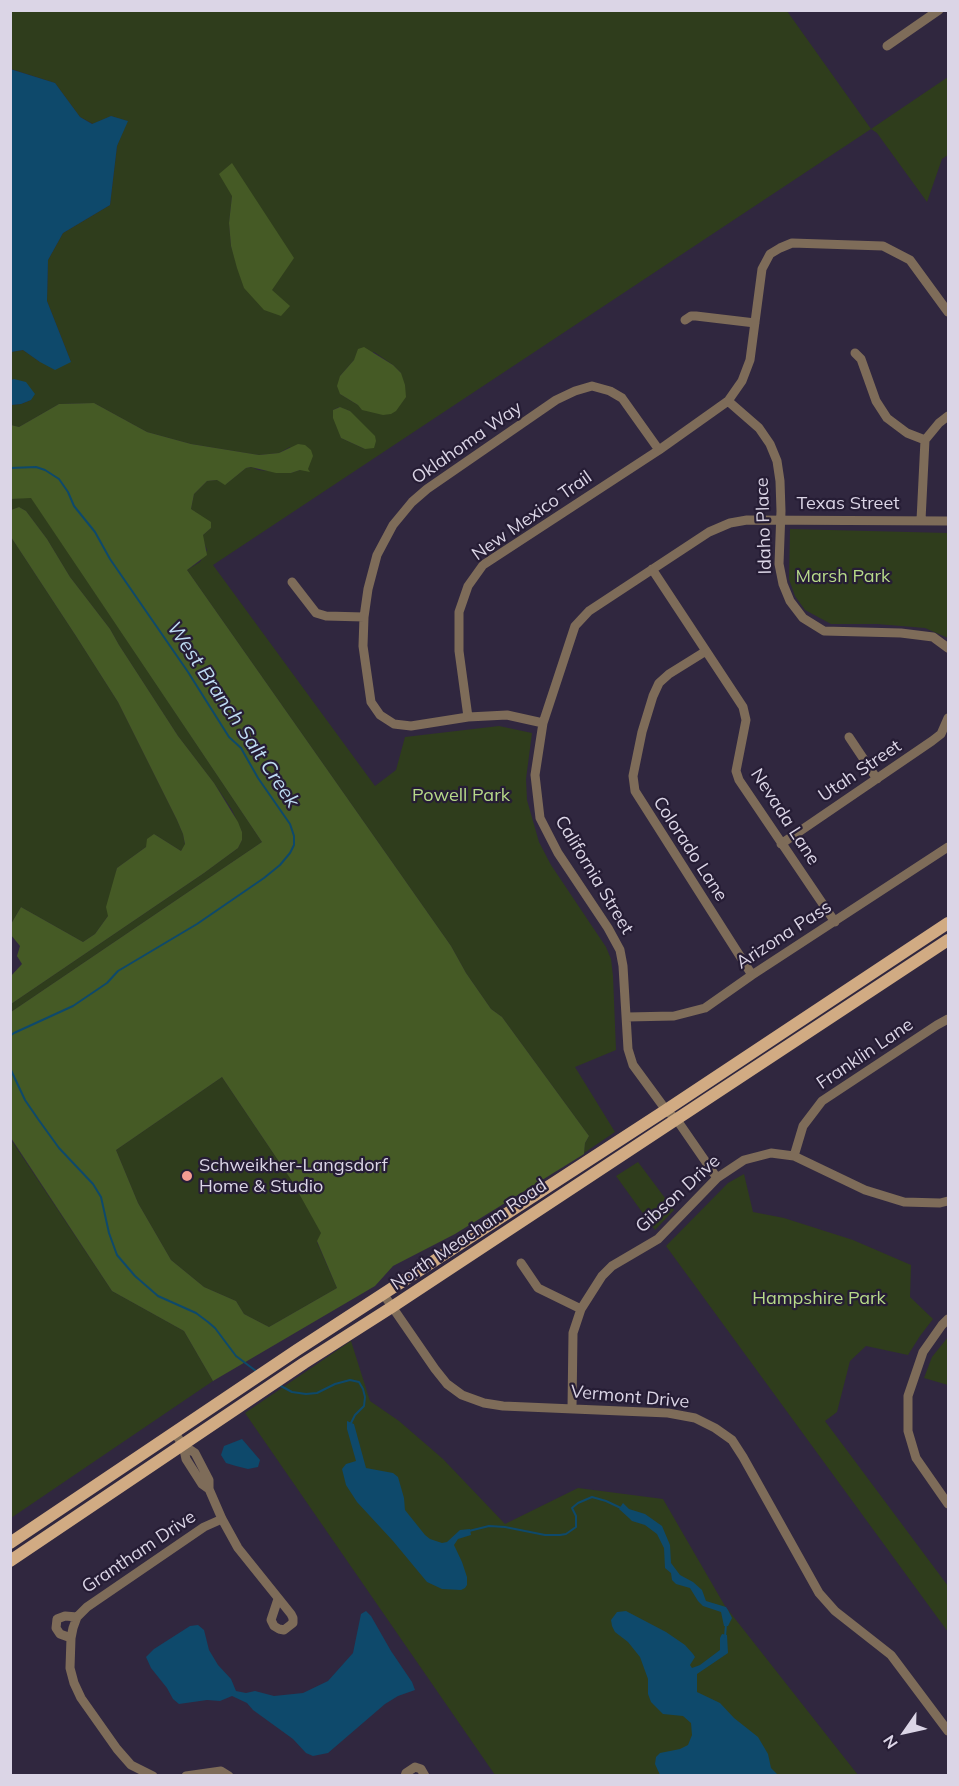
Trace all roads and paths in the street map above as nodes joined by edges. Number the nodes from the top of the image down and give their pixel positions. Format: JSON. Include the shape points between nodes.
{"nodes":[{"id":1,"x":939,"y":10,"type":"edge"},
{"id":2,"x":887,"y":46,"type":"dead end"},
{"id":3,"x":948,"y":312,"type":"edge"},
{"id":4,"x":685,"y":320,"type":"dead end"},
{"id":5,"x":755,"y":323,"type":"junction"},
{"id":6,"x":855,"y":353,"type":"dead end"},
{"id":7,"x":728,"y":401,"type":"junction"},
{"id":8,"x":948,"y":416,"type":"edge"},
{"id":9,"x":925,"y":440,"type":"junction"},
{"id":10,"x":659,"y":450,"type":"junction"},
{"id":11,"x":781,"y":520,"type":"junction"},
{"id":12,"x":921,"y":520,"type":"junction"},
{"id":13,"x":948,"y":521,"type":"edge"},
{"id":14,"x":652,"y":569,"type":"junction"},
{"id":15,"x":292,"y":582,"type":"dead end"},
{"id":16,"x":364,"y":617,"type":"junction"},
{"id":17,"x":948,"y":648,"type":"edge"},
{"id":18,"x":706,"y":651,"type":"junction"},
{"id":19,"x":468,"y":717,"type":"junction"},
{"id":20,"x":948,"y":717,"type":"edge"},
{"id":21,"x":543,"y":723,"type":"junction"},
{"id":22,"x":849,"y":737,"type":"dead end"},
{"id":23,"x":877,"y":779,"type":"junction"},
{"id":24,"x":781,"y":844,"type":"junction"},
{"id":25,"x":948,"y":847,"type":"edge"},
{"id":26,"x":835,"y":922,"type":"junction"},
{"id":27,"x":948,"y":923,"type":"edge"},
{"id":28,"x":948,"y":940,"type":"edge"},
{"id":29,"x":752,"y":975,"type":"junction"},
{"id":30,"x":627,"y":1017,"type":"junction"},
{"id":31,"x":948,"y":1019,"type":"edge"},
{"id":32,"x":666,"y":1110,"type":"junction"},
{"id":33,"x":677,"y":1120,"type":"junction"},
{"id":34,"x":794,"y":1156,"type":"junction"},
{"id":35,"x":717,"y":1178,"type":"junction"},
{"id":36,"x":948,"y":1201,"type":"edge"},
{"id":37,"x":521,"y":1263,"type":"dead end"},
{"id":38,"x":384,"y":1295,"type":"junction"},
{"id":39,"x":392,"y":1308,"type":"junction"},
{"id":40,"x":580,"y":1309,"type":"junction"},
{"id":41,"x":948,"y":1319,"type":"edge"},
{"id":42,"x":572,"y":1408,"type":"junction"},
{"id":43,"x":174,"y":1432,"type":"junction"},
{"id":44,"x":183,"y":1445,"type":"junction"},
{"id":45,"x":209,"y":1489,"type":"junction"},
{"id":46,"x":948,"y":1504,"type":"edge"},
{"id":47,"x":222,"y":1519,"type":"junction"},
{"id":48,"x":10,"y":1543,"type":"edge"},
{"id":49,"x":10,"y":1561,"type":"edge"},
{"id":50,"x":278,"y":1599,"type":"dead end"},
{"id":51,"x":77,"y":1617,"type":"junction"},
{"id":52,"x":71,"y":1638,"type":"junction"},
{"id":53,"x":948,"y":1731,"type":"edge"},
{"id":54,"x":153,"y":1776,"type":"edge"},
{"id":55,"x":186,"y":1776,"type":"edge"},
{"id":56,"x":229,"y":1776,"type":"edge"},
{"id":57,"x":405,"y":1776,"type":"edge"},
{"id":58,"x":425,"y":1776,"type":"edge"}],
"edges":[{"from":1,"to":2,"type":"street"},
{"from":3,"to":5,"type":"street","via":[[910,260],[883,246],[792,243],[770,255],[762,269]]},
{"from":4,"to":5,"type":"street","via":[[696,316]]},
{"from":5,"to":7,"type":"street","via":[[750,360]]},
{"from":6,"to":9,"type":"street","via":[[861,358],[876,401],[887,418],[907,434]]},
{"from":7,"to":10,"type":"street","name":"New Mexico Trail"},
{"from":7,"to":11,"type":"street","name":"Idaho Place","via":[[759,428],[770,444],[780,480]]},
{"from":8,"to":9,"type":"street"},
{"from":9,"to":12,"type":"street"},
{"from":10,"to":16,"type":"street","name":"Oklahoma Way","via":[[622,398],[610,391],[592,386],[556,400],[412,502],[393,525],[377,555]]},
{"from":10,"to":19,"type":"street","name":"New Mexico Trail","via":[[483,565],[468,586],[459,612],[459,651]]},
{"from":11,"to":12,"type":"street","name":"Texas Street"},
{"from":11,"to":14,"type":"street","name":"Texas Street","via":[[730,523]]},
{"from":11,"to":17,"type":"street","name":"Idaho Place","via":[[779,564],[783,584],[803,618],[824,631],[933,637]]},
{"from":12,"to":13,"type":"street","name":"Texas Street"},
{"from":14,"to":18,"type":"street","name":"Nevada Lane"},
{"from":14,"to":21,"type":"street","name":"California Street","via":[[589,611],[575,626]]},
{"from":15,"to":16,"type":"street","via":[[316,613]]},
{"from":16,"to":19,"type":"street","name":"Oklahoma Way","via":[[363,646],[371,702],[380,715],[411,726]]},
{"from":18,"to":24,"type":"street","name":"Nevada Lane","via":[[742,707],[746,720],[737,762],[739,780]]},
{"from":18,"to":29,"type":"street","name":"Colorado Lane","via":[[659,683],[642,732],[633,776],[635,791]]},
{"from":19,"to":21,"type":"street","via":[[507,715]]},
{"from":20,"to":23,"type":"street","name":"Utah Street","via":[[941,734]]},
{"from":21,"to":30,"type":"street","name":"California Street","via":[[535,775],[540,818],[620,950]]},
{"from":22,"to":23,"type":"street"},
{"from":23,"to":24,"type":"street","name":"Utah Street"},
{"from":24,"to":26,"type":"street","name":"Nevada Lane"},
{"from":25,"to":26,"type":"street","name":"Arizona Pass"},
{"from":26,"to":29,"type":"street","name":"Arizona Pass"},
{"from":27,"to":32,"type":"main road","name":"North Meacham Road"},
{"from":28,"to":33,"type":"main road","name":"North Meacham Road"},
{"from":29,"to":30,"type":"street","name":"Arizona Pass","via":[[705,1008],[674,1016]]},
{"from":30,"to":32,"type":"street","name":"California Street","via":[[633,1065]]},
{"from":31,"to":34,"type":"street","name":"Franklin Lane","via":[[822,1101],[803,1126]]},
{"from":32,"to":33,"type":"street","name":"California Street"},
{"from":32,"to":38,"type":"main road","name":"North Meacham Road"},
{"from":33,"to":35,"type":"street","name":"California Street"},
{"from":33,"to":39,"type":"main road","name":"North Meacham Road"},
{"from":34,"to":35,"type":"street","name":"Gibson Drive","via":[[756,1156]]},
{"from":34,"to":36,"type":"street","name":"Gibson Drive","via":[[865,1190],[904,1202]]},
{"from":35,"to":40,"type":"street","name":"Gibson Drive","via":[[658,1239],[612,1266]]},
{"from":37,"to":40,"type":"street","via":[[538,1288]]},
{"from":38,"to":39,"type":"street","name":"Vermont Drive"},
{"from":38,"to":43,"type":"main road","name":"North Meacham Road"},
{"from":39,"to":42,"type":"street","name":"Vermont Drive","via":[[447,1384],[462,1395],[504,1406]]},
{"from":39,"to":44,"type":"main road","name":"North Meacham Road"},
{"from":40,"to":42,"type":"street","name":"Gibson Drive","via":[[573,1333]]},
{"from":41,"to":46,"type":"street","via":[[923,1352],[908,1396],[908,1431],[916,1458]]},
{"from":42,"to":53,"type":"street","name":"Vermont Drive","via":[[695,1418],[732,1440],[819,1593],[835,1611],[891,1655]]},
{"from":43,"to":44,"type":"street"},
{"from":43,"to":48,"type":"main road","name":"North Meacham Road"},
{"from":44,"to":45,"type":"street","via":[[186,1459],[202,1485]]},
{"from":44,"to":45,"type":"street","via":[[195,1453],[209,1480]]},
{"from":44,"to":49,"type":"main road","name":"North Meacham Road"},
{"from":45,"to":47,"type":"street"},
{"from":47,"to":50,"type":"street","via":[[238,1548]]},
{"from":47,"to":51,"type":"street","name":"Grantham Drive","via":[[204,1527]]},
{"from":51,"to":52,"type":"street","name":"Grantham Drive"},
{"from":51,"to":52,"type":"street","name":"Grantham Drive","via":[[57,1619],[60,1634]]},
{"from":52,"to":54,"type":"street","name":"Grantham Drive","via":[[70,1668],[81,1698],[131,1765]]},
{"from":55,"to":56,"type":"street","via":[[220,1771]]},
{"from":57,"to":58,"type":"street","via":[[415,1767]]}]}
